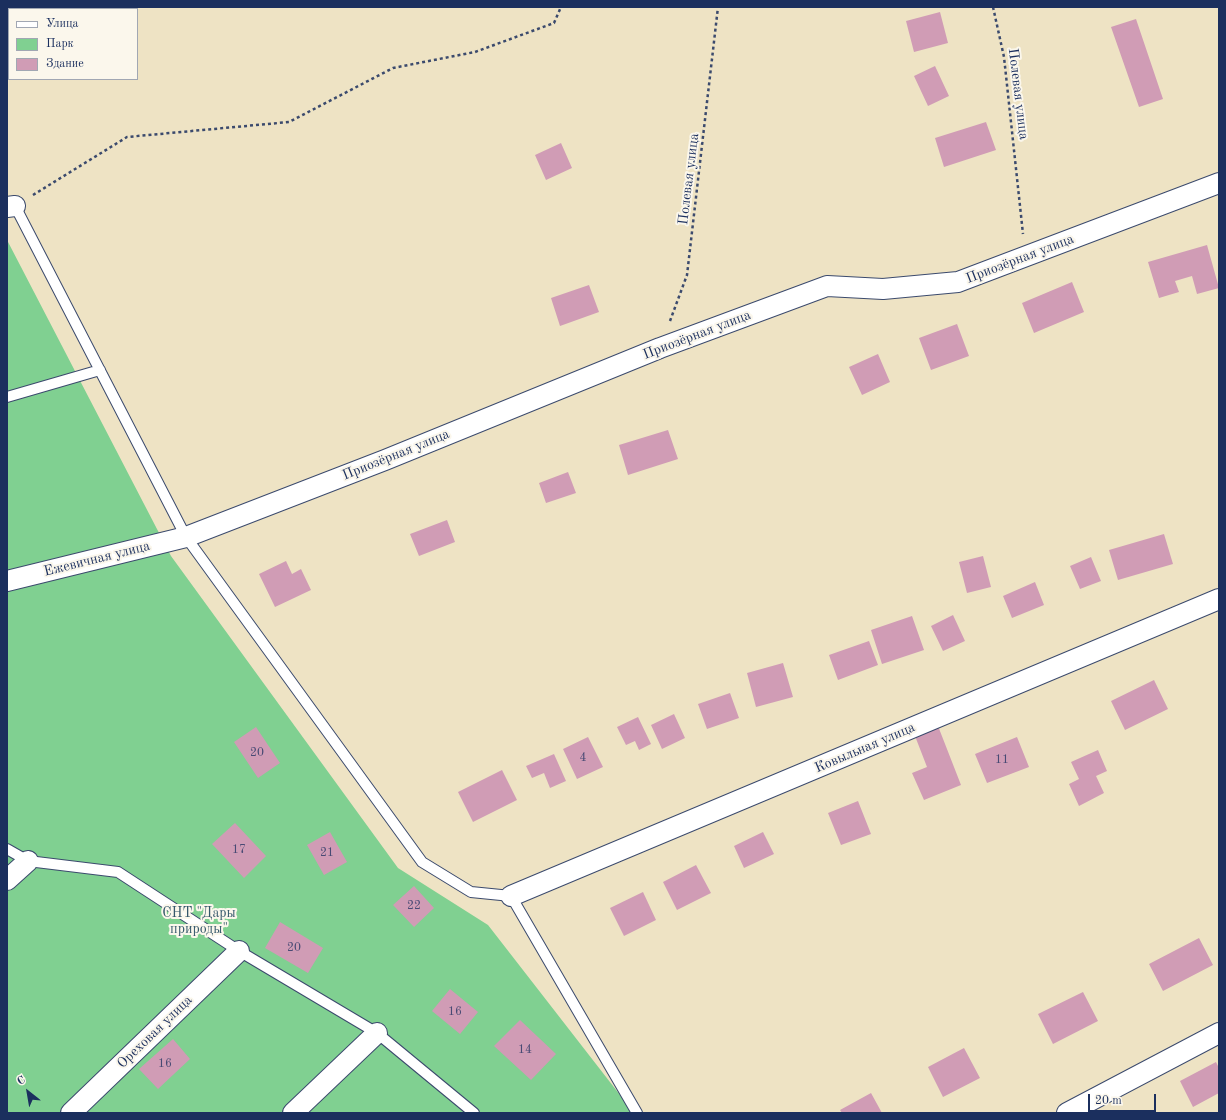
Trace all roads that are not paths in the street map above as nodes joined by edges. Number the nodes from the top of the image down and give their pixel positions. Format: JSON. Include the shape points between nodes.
{"nodes":[{"id":1,"x":1219,"y":183,"type":"edge"},
{"id":2,"x":11,"y":207,"type":"edge"},
{"id":3,"x":100,"y":370,"type":"junction"},
{"id":4,"x":7,"y":397,"type":"edge"},
{"id":5,"x":186,"y":538,"type":"junction"},
{"id":6,"x":7,"y":581,"type":"edge"},
{"id":7,"x":1219,"y":599,"type":"edge"},
{"id":8,"x":7,"y":849,"type":"edge"},
{"id":9,"x":28,"y":861,"type":"junction"},
{"id":10,"x":7,"y":880,"type":"edge"},
{"id":11,"x":511,"y":896,"type":"junction"},
{"id":12,"x":239,"y":951,"type":"junction"},
{"id":13,"x":377,"y":1033,"type":"junction"},
{"id":14,"x":1219,"y":1033,"type":"edge"},
{"id":15,"x":71,"y":1113,"type":"edge"},
{"id":16,"x":293,"y":1113,"type":"edge"},
{"id":17,"x":474,"y":1113,"type":"edge"},
{"id":18,"x":637,"y":1113,"type":"edge"},
{"id":19,"x":1067,"y":1113,"type":"edge"}],
"edges":[{"from":1,"to":5,"type":"street","name":"Приозёрная улица","via":[[958,282],[883,289],[827,286],[660,348]]},
{"from":2,"to":3,"type":"lane"},
{"from":3,"to":4,"type":"lane"},
{"from":3,"to":5,"type":"lane"},
{"from":5,"to":6,"type":"street","name":"Ежевичная улица"},
{"from":5,"to":11,"type":"lane","via":[[422,862],[471,892]]},
{"from":7,"to":11,"type":"street","name":"Ковыльная улица"},
{"from":8,"to":9,"type":"lane"},
{"from":9,"to":10,"type":"street"},
{"from":9,"to":12,"type":"lane","via":[[118,872]]},
{"from":11,"to":18,"type":"lane"},
{"from":12,"to":13,"type":"lane"},
{"from":12,"to":15,"type":"street","name":"Ореховая улица"},
{"from":13,"to":16,"type":"street"},
{"from":13,"to":17,"type":"lane"},
{"from":14,"to":19,"type":"street"}]}
